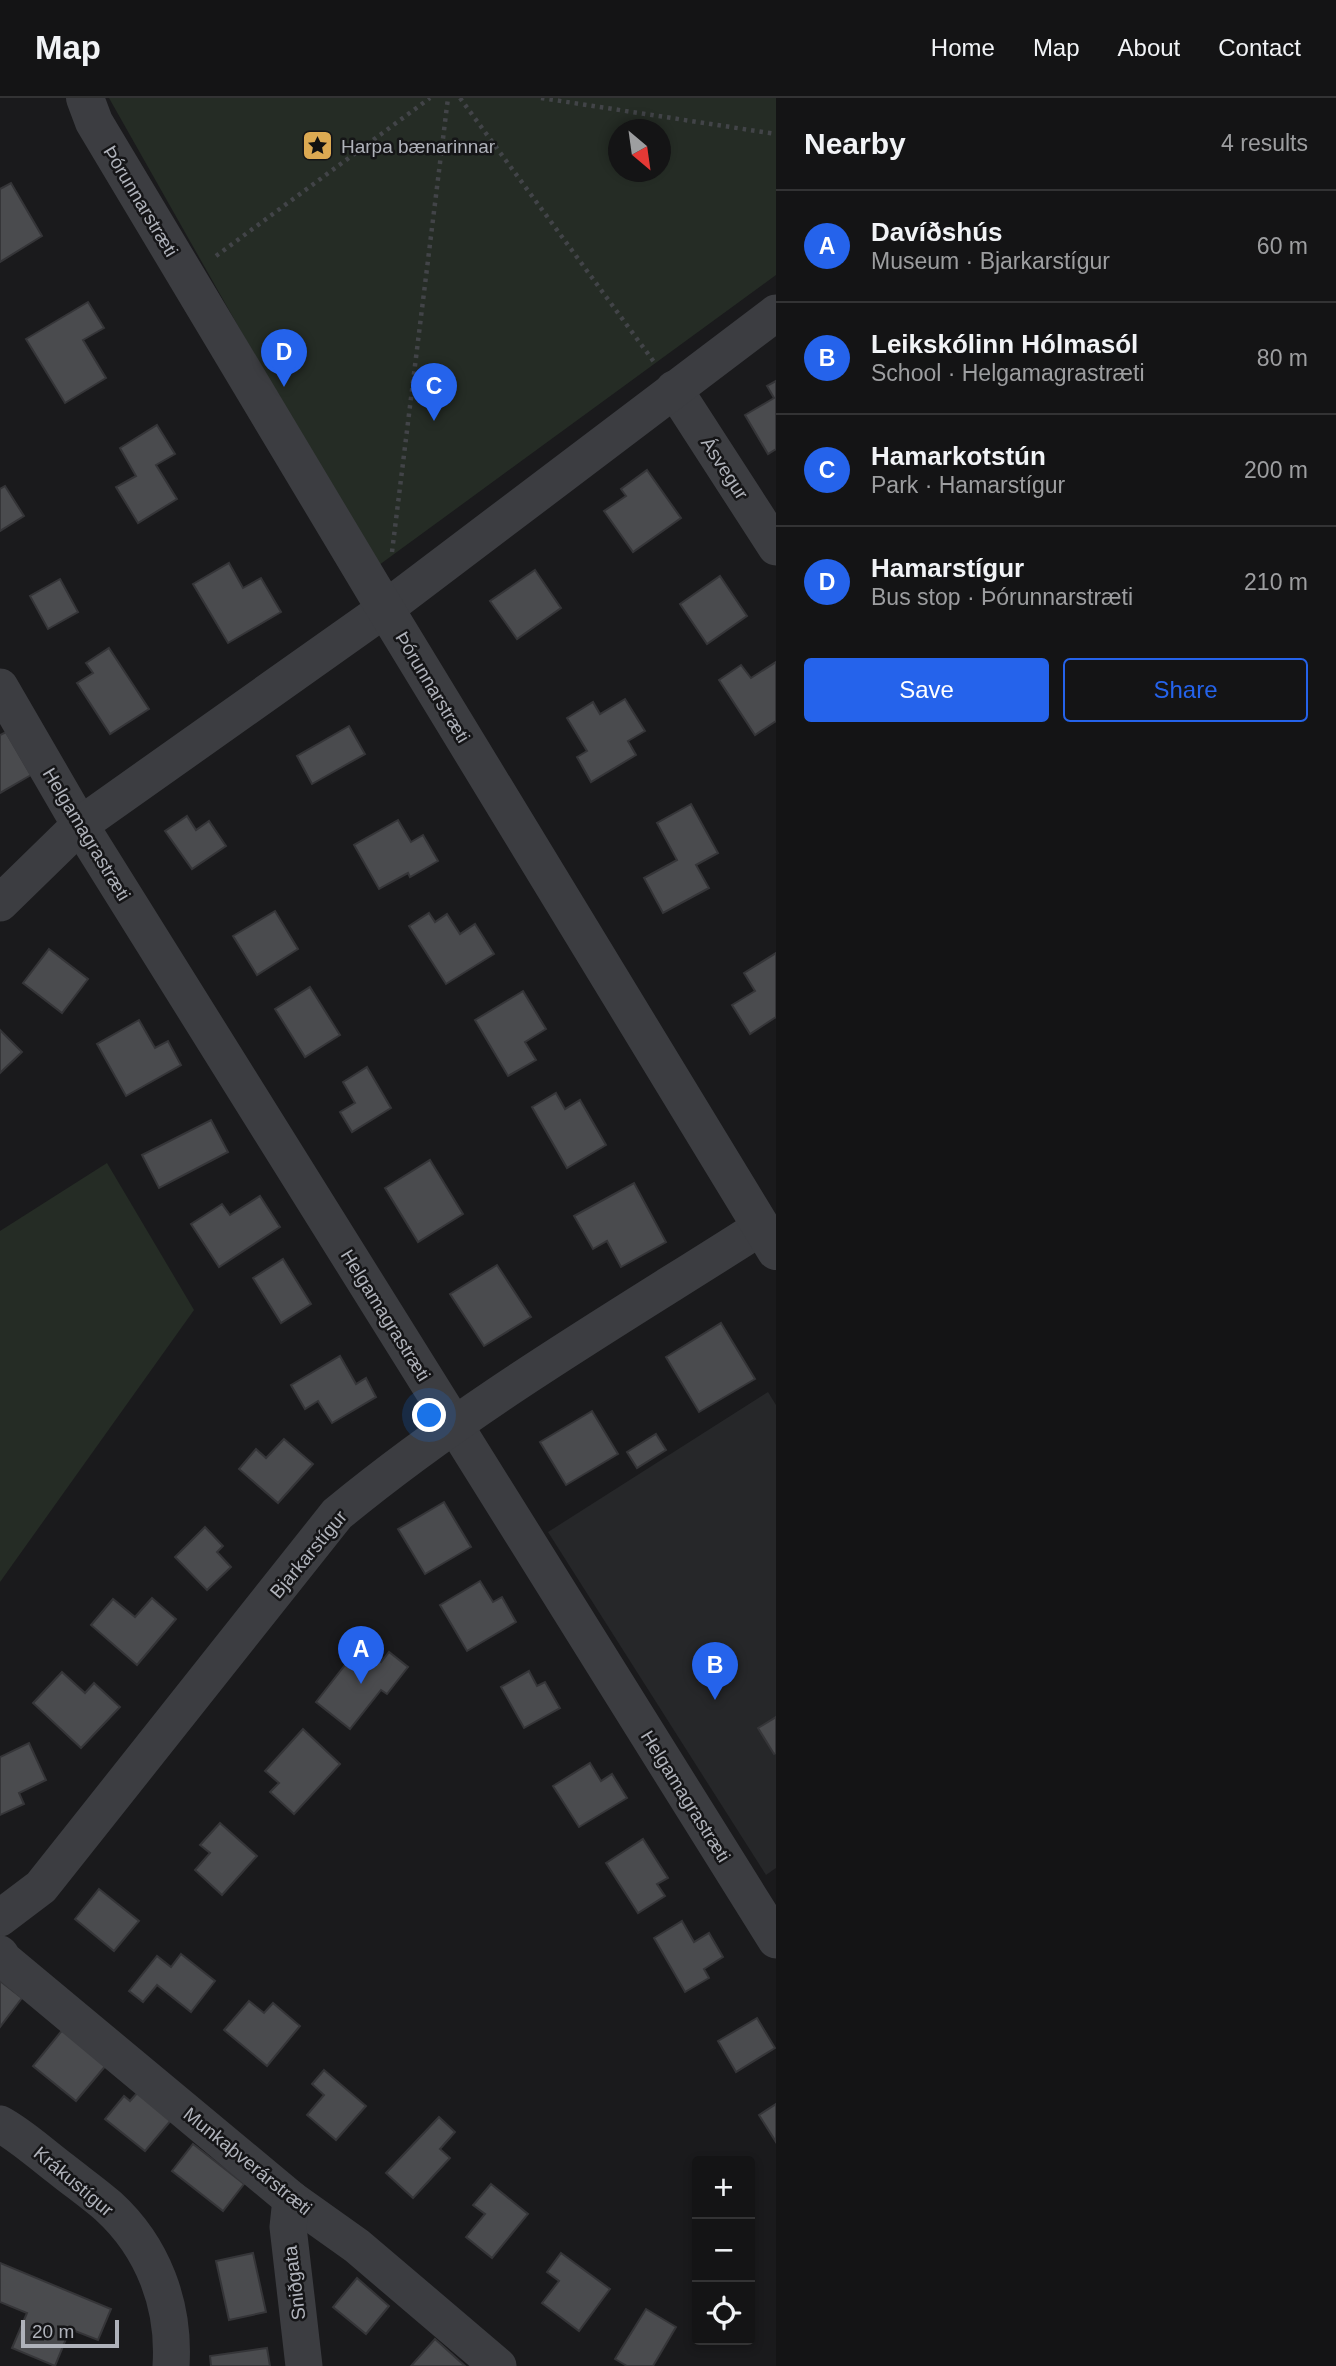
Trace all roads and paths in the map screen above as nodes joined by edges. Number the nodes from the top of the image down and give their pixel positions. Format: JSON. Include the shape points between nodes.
{"nodes":[{"id":1,"x":64,"y":98,"type":"edge"},
{"id":2,"x":430,"y":98,"type":"edge"},
{"id":3,"x":448,"y":98,"type":"edge"},
{"id":4,"x":460,"y":98,"type":"edge"},
{"id":5,"x":541,"y":98,"type":"edge"},
{"id":6,"x":89,"y":110,"type":"edge"},
{"id":7,"x":776,"y":134,"type":"edge"},
{"id":8,"x":187,"y":277,"type":"junction"},
{"id":9,"x":776,"y":313,"type":"edge"},
{"id":10,"x":674,"y":390,"type":"junction"},
{"id":11,"x":776,"y":547,"type":"edge"},
{"id":12,"x":392,"y":554,"type":"dead end"},
{"id":13,"x":386,"y":609,"type":"junction"},
{"id":14,"x":0,"y":687,"type":"edge"},
{"id":15,"x":79,"y":825,"type":"junction"},
{"id":16,"x":0,"y":903,"type":"edge"},
{"id":17,"x":769,"y":1239,"type":"edge"},
{"id":18,"x":454,"y":1423,"type":"junction"},
{"id":19,"x":0,"y":1918,"type":"edge"},
{"id":20,"x":776,"y":1940,"type":"edge"},
{"id":21,"x":0,"y":1954,"type":"edge"},
{"id":22,"x":0,"y":2124,"type":"edge"},
{"id":23,"x":291,"y":2199,"type":"junction"},
{"id":24,"x":171,"y":2366,"type":"edge"},
{"id":25,"x":304,"y":2366,"type":"edge"},
{"id":26,"x":498,"y":2366,"type":"edge"}],
"edges":[{"from":1,"to":6,"type":"street","name":"Þórunnarstræti"},
{"from":2,"to":8,"type":"path"},
{"from":3,"to":12,"type":"path"},
{"from":4,"to":10,"type":"path"},
{"from":5,"to":7,"type":"path"},
{"from":6,"to":8,"type":"street","name":"Þórunnarstræti"},
{"from":8,"to":13,"type":"street","name":"Þórunnarstræti"},
{"from":9,"to":10,"type":"street"},
{"from":10,"to":11,"type":"street","name":"Ásvegur"},
{"from":10,"to":13,"type":"street"},
{"from":13,"to":15,"type":"street"},
{"from":13,"to":17,"type":"street","name":"Þórunnarstræti"},
{"from":14,"to":15,"type":"street","name":"Helgamagrastræti"},
{"from":15,"to":16,"type":"street"},
{"from":15,"to":18,"type":"street","name":"Helgamagrastræti"},
{"from":17,"to":18,"type":"street","name":"Bjarkarstígur"},
{"from":18,"to":19,"type":"street","name":"Bjarkarstígur","via":[[337,1514],[41,1887]]},
{"from":18,"to":20,"type":"street","name":"Helgamagrastræti"},
{"from":21,"to":23,"type":"street","name":"Munkaþverárstræti"},
{"from":22,"to":24,"type":"street","name":"Krákustígur","via":[[108,2207],[137,2239],[169,2307]]},
{"from":23,"to":25,"type":"street","name":"Sniðgata","via":[[288,2227]]},
{"from":23,"to":26,"type":"street","name":"Munkaþverárstræti","via":[[357,2246]]}]}
